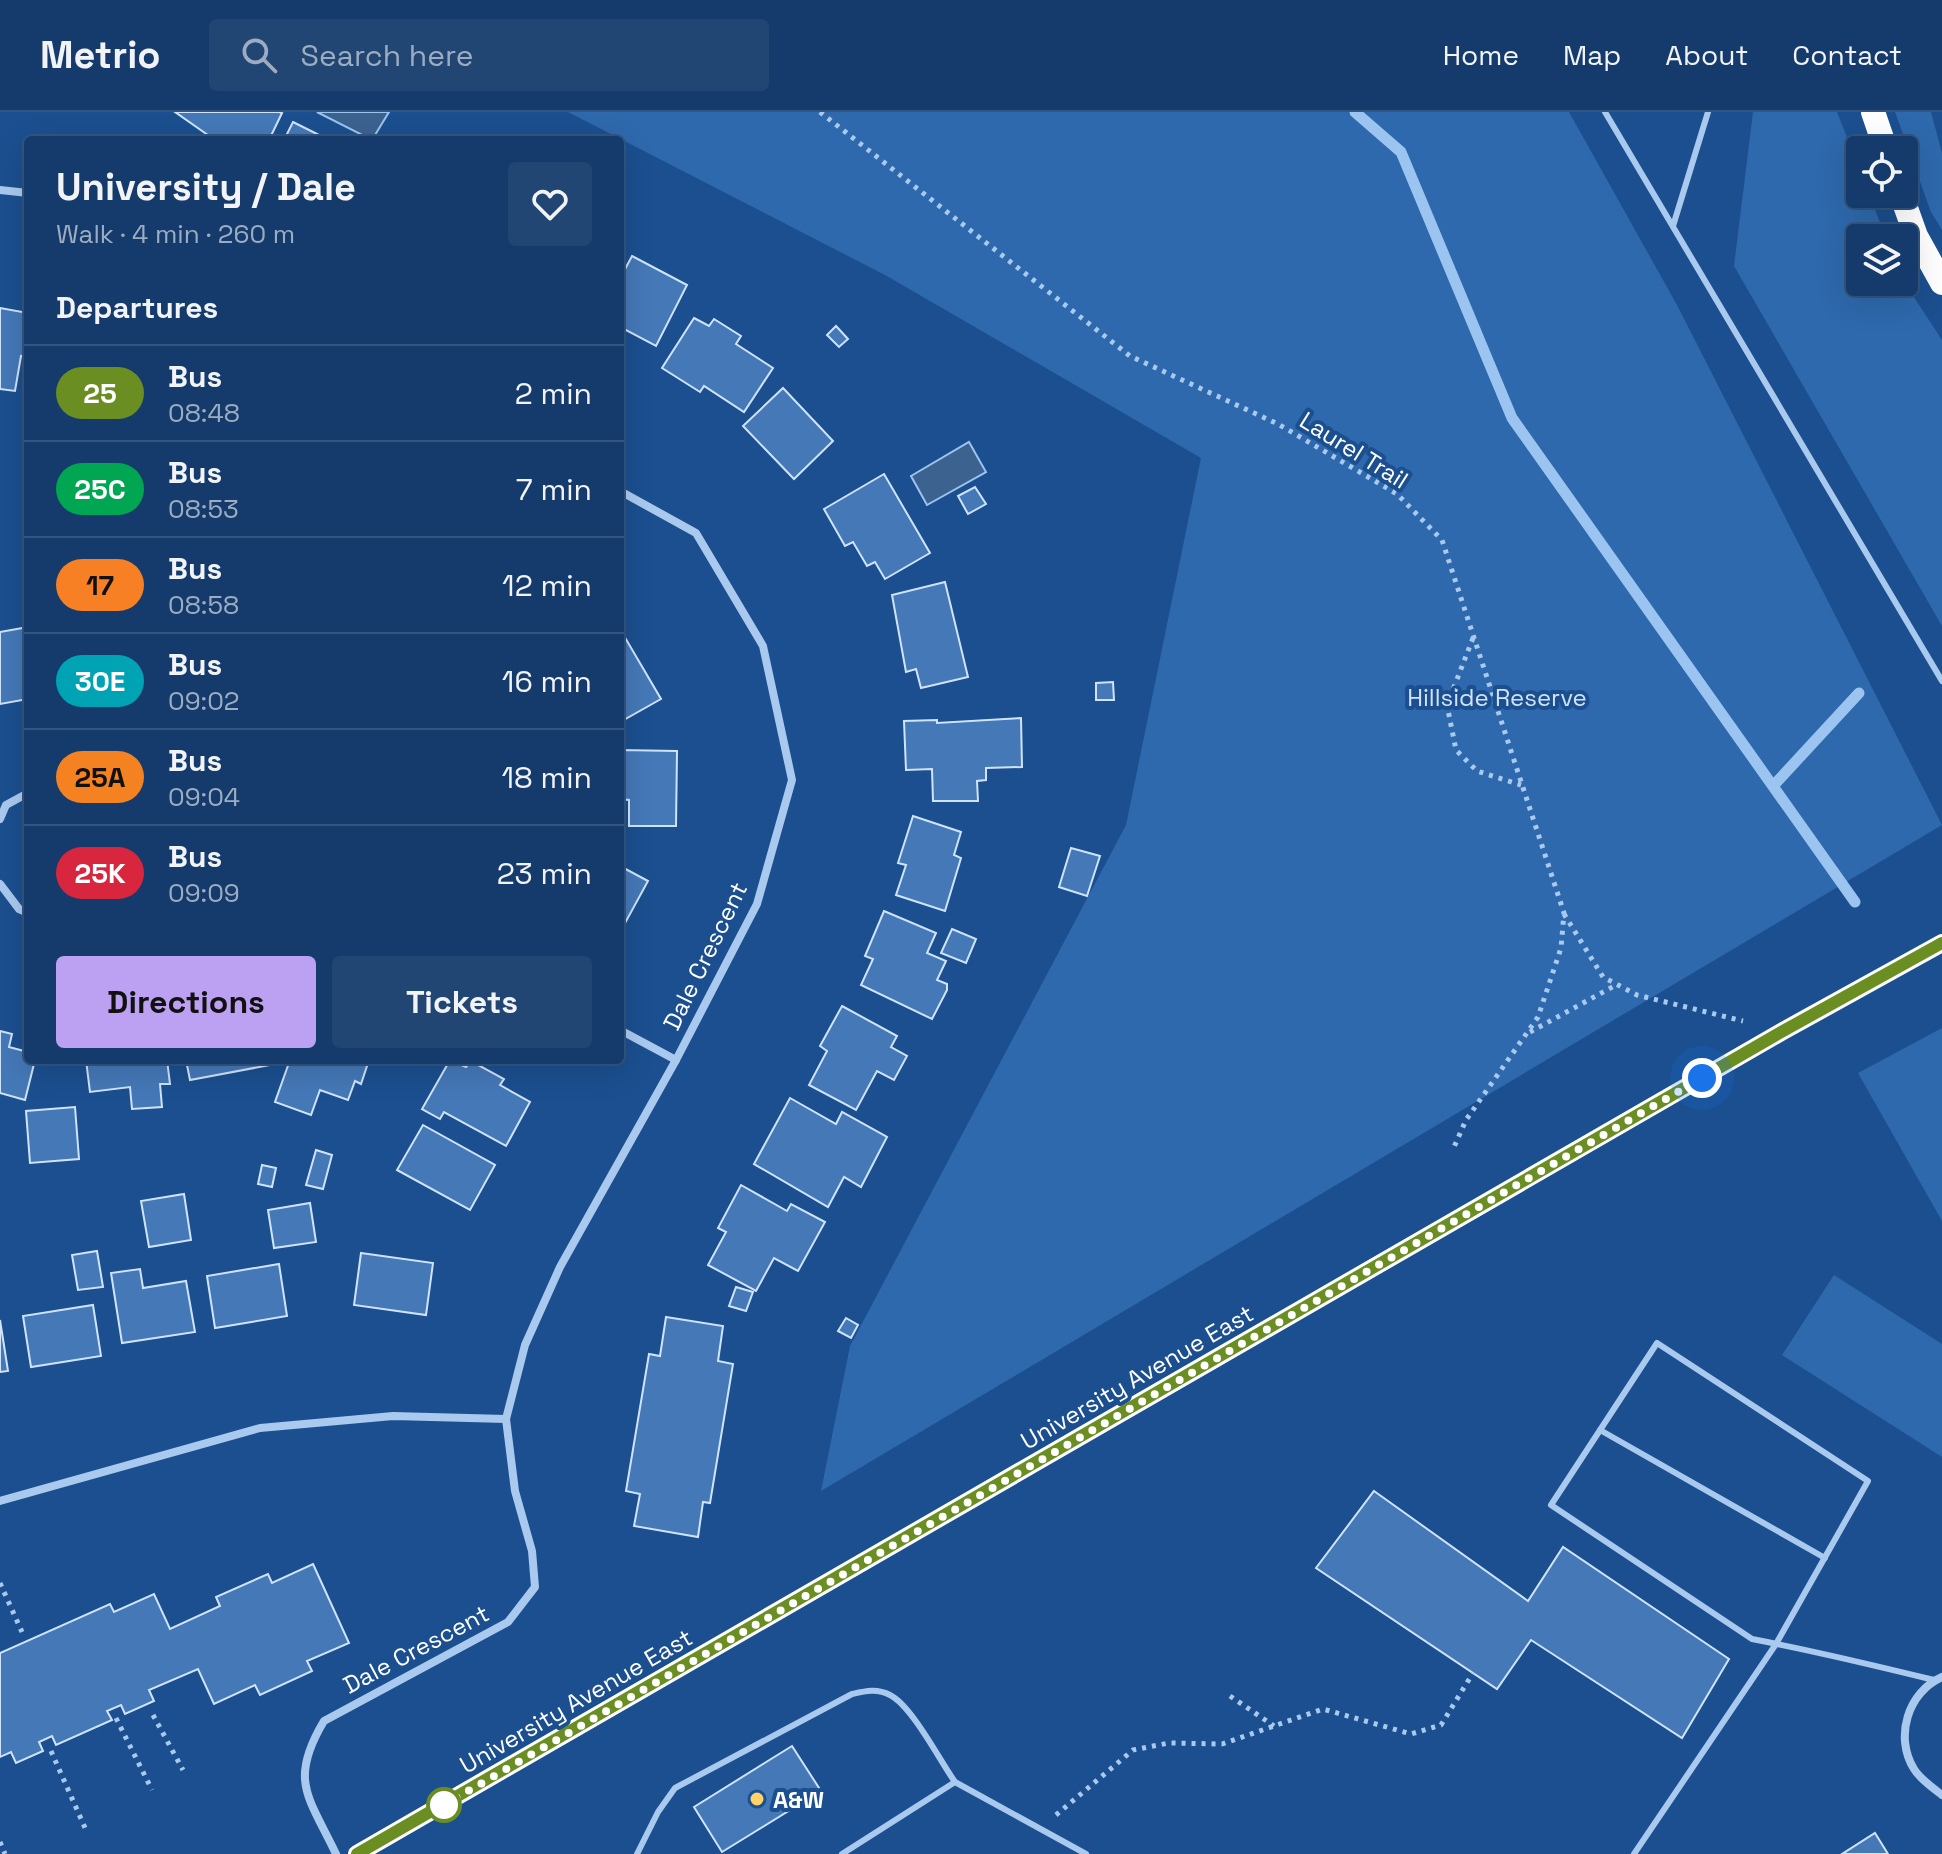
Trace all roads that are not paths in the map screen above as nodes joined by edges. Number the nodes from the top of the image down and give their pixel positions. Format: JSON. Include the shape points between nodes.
{"nodes":[{"id":1,"x":1605,"y":112,"type":"edge"},
{"id":2,"x":1708,"y":112,"type":"edge"},
{"id":3,"x":1873,"y":112,"type":"edge"},
{"id":4,"x":1881,"y":136,"type":"edge"},
{"id":5,"x":0,"y":190,"type":"edge"},
{"id":6,"x":24,"y":193,"type":"edge"},
{"id":7,"x":1906,"y":208,"type":"edge"},
{"id":8,"x":1673,"y":226,"type":"junction"},
{"id":9,"x":1942,"y":283,"type":"edge"},
{"id":10,"x":624,"y":493,"type":"edge"},
{"id":11,"x":1942,"y":681,"type":"edge"},
{"id":12,"x":24,"y":795,"type":"edge"},
{"id":13,"x":0,"y":819,"type":"edge"},
{"id":14,"x":0,"y":884,"type":"edge"},
{"id":15,"x":24,"y":911,"type":"edge"},
{"id":16,"x":1942,"y":943,"type":"edge"},
{"id":17,"x":624,"y":1032,"type":"edge"},
{"id":18,"x":676,"y":1060,"type":"junction"},
{"id":19,"x":506,"y":1419,"type":"junction"},
{"id":20,"x":1600,"y":1430,"type":"junction"},
{"id":21,"x":0,"y":1501,"type":"edge"},
{"id":22,"x":1825,"y":1558,"type":"junction"},
{"id":23,"x":1776,"y":1644,"type":"junction"},
{"id":24,"x":1938,"y":1679,"type":"edge"},
{"id":25,"x":955,"y":1782,"type":"junction"},
{"id":26,"x":1942,"y":1795,"type":"edge"},
{"id":27,"x":336,"y":1854,"type":"edge"},
{"id":28,"x":357,"y":1854,"type":"edge"},
{"id":29,"x":637,"y":1854,"type":"edge"},
{"id":30,"x":842,"y":1854,"type":"edge"},
{"id":31,"x":1086,"y":1854,"type":"edge"},
{"id":32,"x":1634,"y":1854,"type":"edge"}],
"edges":[{"from":1,"to":8,"type":"lane"},
{"from":2,"to":8,"type":"lane"},
{"from":3,"to":4,"type":"highway"},
{"from":5,"to":6,"type":"street"},
{"from":7,"to":9,"type":"highway"},
{"from":8,"to":11,"type":"lane"},
{"from":10,"to":18,"type":"street","name":"Dale Crescent","via":[[696,533],[763,646],[792,780],[757,904]]},
{"from":12,"to":13,"type":"street","via":[[6,805]]},
{"from":14,"to":15,"type":"street"},
{"from":16,"to":28,"type":"main road","name":"University Avenue East"},
{"from":17,"to":18,"type":"street"},
{"from":18,"to":19,"type":"street","name":"Dale Crescent","via":[[560,1267],[525,1345]]},
{"from":19,"to":21,"type":"street","via":[[393,1416],[260,1428]]},
{"from":19,"to":27,"type":"street","name":"Dale Crescent","via":[[535,1587],[508,1622],[324,1721],[308,1747],[302,1779]]},
{"from":20,"to":22,"type":"lane"},
{"from":20,"to":22,"type":"lane","via":[[1657,1343],[1868,1481]]},
{"from":20,"to":23,"type":"lane","via":[[1551,1505],[1752,1639]]},
{"from":22,"to":23,"type":"lane"},
{"from":23,"to":24,"type":"lane"},
{"from":23,"to":32,"type":"lane"},
{"from":24,"to":26,"type":"street","via":[[1915,1699],[1904,1737],[1916,1773]]},
{"from":25,"to":29,"type":"lane","via":[[891,1695],[872,1690],[852,1694],[675,1788]]},
{"from":25,"to":30,"type":"lane"},
{"from":25,"to":31,"type":"lane"}]}
